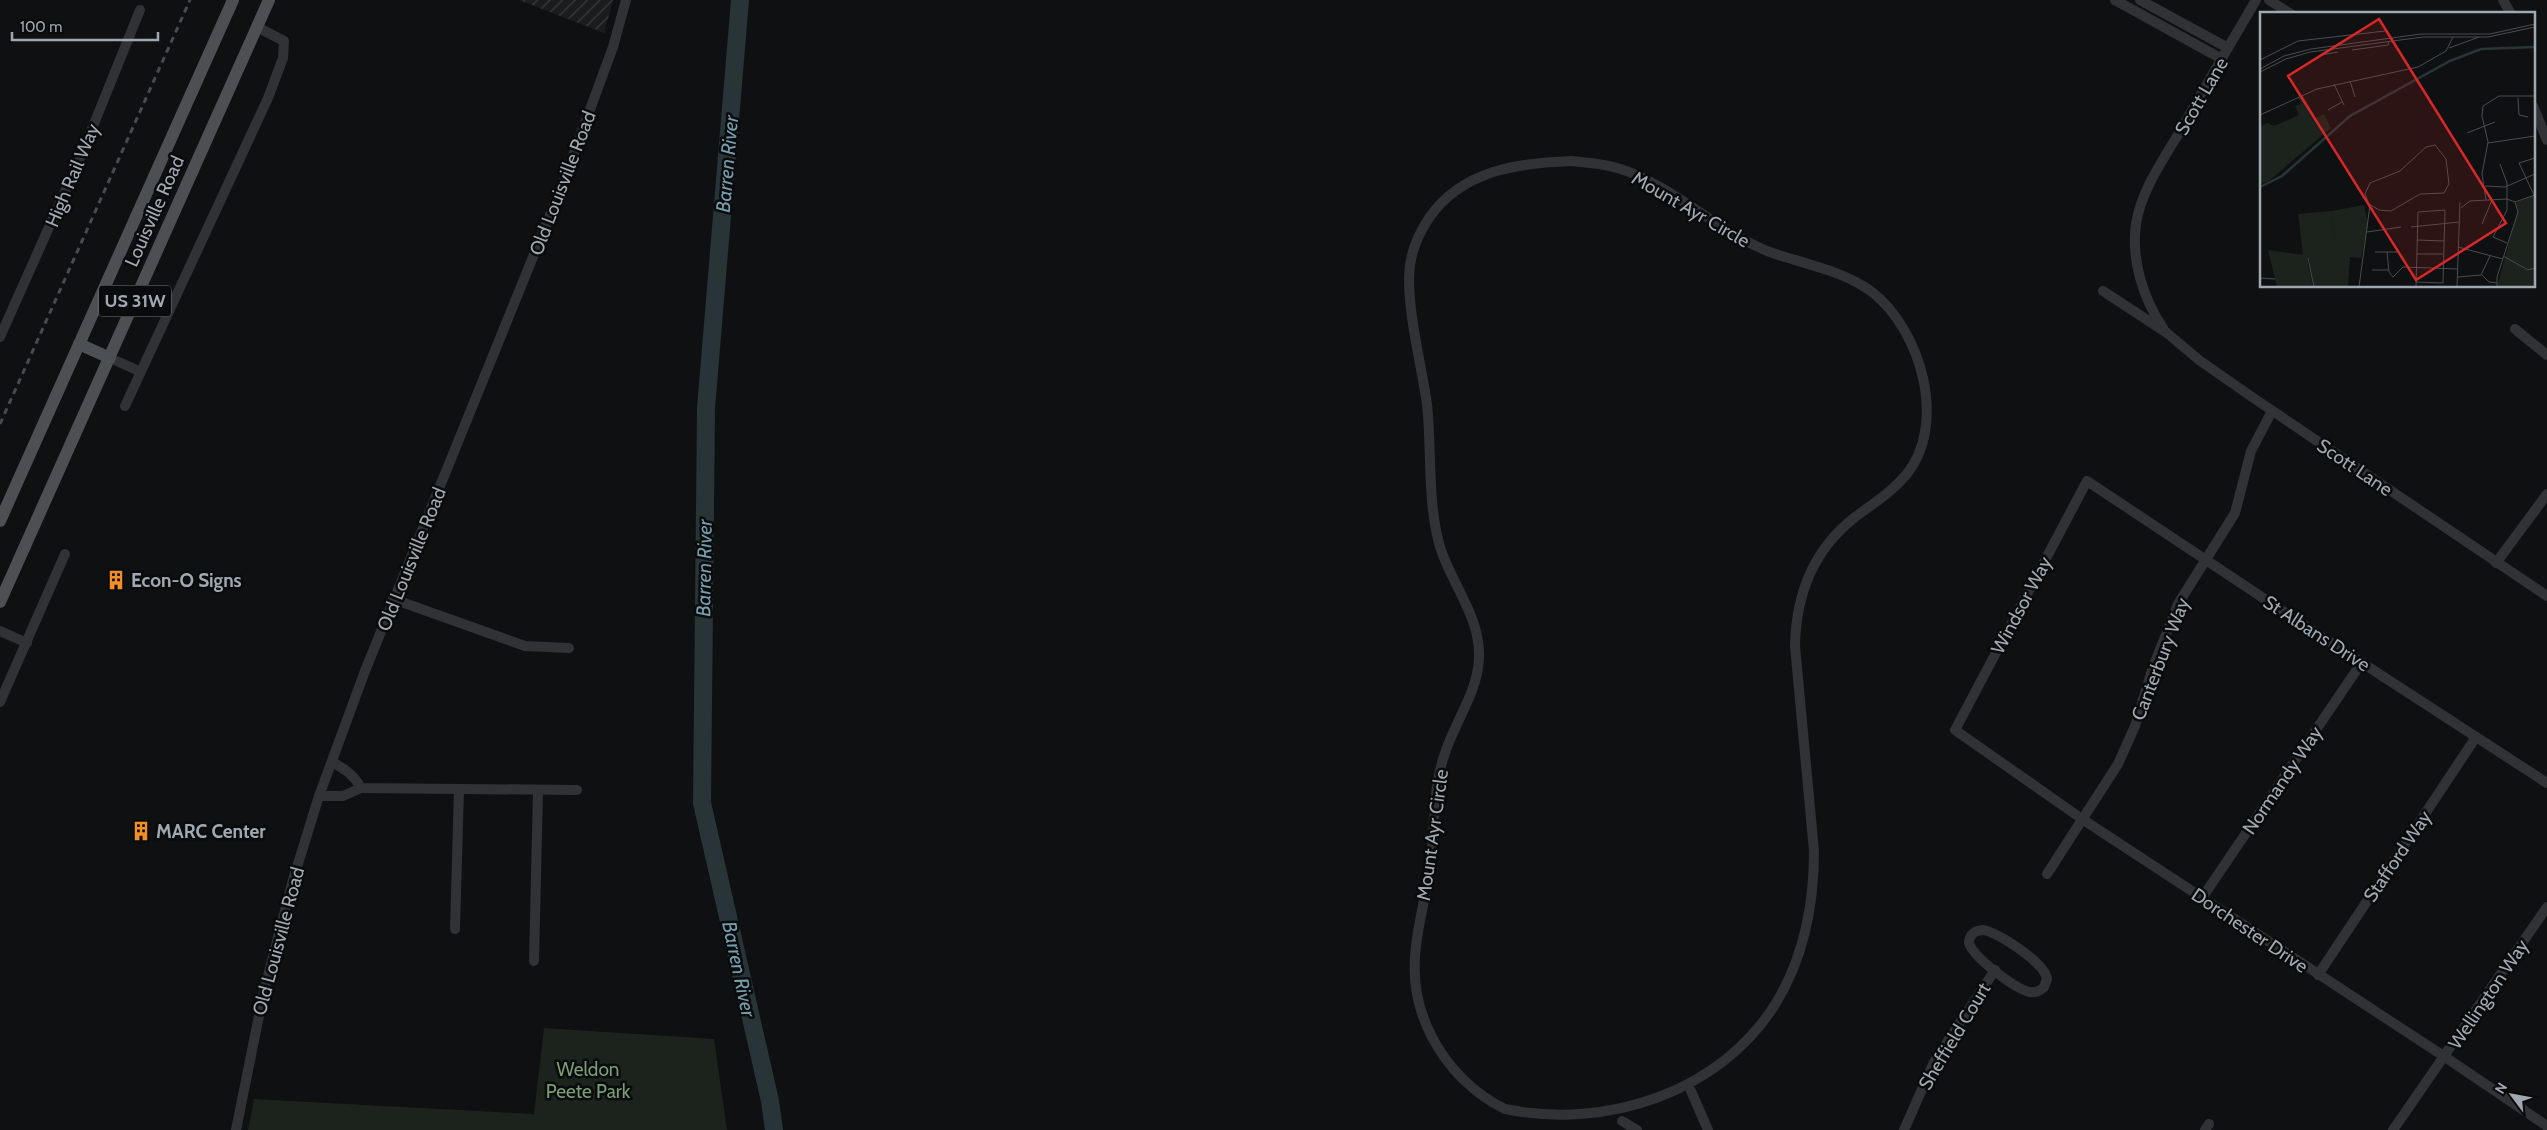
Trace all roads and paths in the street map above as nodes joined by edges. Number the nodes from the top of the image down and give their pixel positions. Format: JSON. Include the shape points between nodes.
{"nodes":[{"id":1,"x":233,"y":0,"type":"edge"},
{"id":2,"x":270,"y":0,"type":"edge"},
{"id":3,"x":626,"y":0,"type":"edge"},
{"id":4,"x":2115,"y":0,"type":"edge"},
{"id":5,"x":2140,"y":0,"type":"edge"},
{"id":6,"x":2256,"y":0,"type":"edge"},
{"id":7,"x":2269,"y":0,"type":"edge"},
{"id":8,"x":2503,"y":0,"type":"edge"},
{"id":9,"x":140,"y":10,"type":"dead end"},
{"id":10,"x":2288,"y":12,"type":"edge"},
{"id":11,"x":2510,"y":12,"type":"edge"},
{"id":12,"x":257,"y":27,"type":"junction"},
{"id":13,"x":2228,"y":48,"type":"junction"},
{"id":14,"x":2222,"y":60,"type":"junction"},
{"id":15,"x":2534,"y":108,"type":"edge"},
{"id":16,"x":2547,"y":140,"type":"edge"},
{"id":17,"x":2103,"y":292,"type":"dead end"},
{"id":18,"x":2515,"y":329,"type":"dead end"},
{"id":19,"x":2166,"y":333,"type":"junction"},
{"id":20,"x":0,"y":337,"type":"edge"},
{"id":21,"x":80,"y":344,"type":"junction"},
{"id":22,"x":2547,"y":356,"type":"edge"},
{"id":23,"x":110,"y":358,"type":"junction"},
{"id":24,"x":140,"y":371,"type":"junction"},
{"id":25,"x":125,"y":406,"type":"dead end"},
{"id":26,"x":2272,"y":411,"type":"junction"},
{"id":27,"x":2087,"y":481,"type":"joint"},
{"id":28,"x":2547,"y":494,"type":"edge"},
{"id":29,"x":0,"y":521,"type":"edge"},
{"id":30,"x":65,"y":554,"type":"dead end"},
{"id":31,"x":2206,"y":559,"type":"junction"},
{"id":32,"x":2496,"y":563,"type":"junction"},
{"id":33,"x":2547,"y":596,"type":"edge"},
{"id":34,"x":393,"y":599,"type":"junction"},
{"id":35,"x":0,"y":602,"type":"edge"},
{"id":36,"x":0,"y":631,"type":"edge"},
{"id":37,"x":27,"y":643,"type":"junction"},
{"id":38,"x":568,"y":648,"type":"dead end"},
{"id":39,"x":2362,"y":662,"type":"junction"},
{"id":40,"x":0,"y":702,"type":"edge"},
{"id":41,"x":1954,"y":730,"type":"joint"},
{"id":42,"x":2476,"y":737,"type":"junction"},
{"id":43,"x":332,"y":762,"type":"junction"},
{"id":44,"x":2547,"y":783,"type":"edge"},
{"id":45,"x":362,"y":788,"type":"junction"},
{"id":46,"x":459,"y":790,"type":"junction"},
{"id":47,"x":577,"y":790,"type":"dead end"},
{"id":48,"x":538,"y":791,"type":"junction"},
{"id":49,"x":320,"y":796,"type":"junction"},
{"id":50,"x":2082,"y":819,"type":"junction"},
{"id":51,"x":2047,"y":874,"type":"dead end"},
{"id":52,"x":2202,"y":898,"type":"junction"},
{"id":53,"x":2547,"y":906,"type":"edge"},
{"id":54,"x":454,"y":928,"type":"dead end"},
{"id":55,"x":534,"y":961,"type":"dead end"},
{"id":56,"x":1994,"y":970,"type":"junction"},
{"id":57,"x":2318,"y":975,"type":"junction"},
{"id":58,"x":2445,"y":1056,"type":"junction"},
{"id":59,"x":1691,"y":1091,"type":"junction"},
{"id":60,"x":1659,"y":1109,"type":"dead end"},
{"id":61,"x":1639,"y":1116,"type":"dead end"},
{"id":62,"x":1622,"y":1121,"type":"junction"},
{"id":63,"x":1610,"y":1124,"type":"dead end"},
{"id":64,"x":1556,"y":1125,"type":"dead end"},
{"id":65,"x":2547,"y":1126,"type":"edge"},
{"id":66,"x":236,"y":1130,"type":"edge"},
{"id":67,"x":1636,"y":1130,"type":"edge"},
{"id":68,"x":1708,"y":1130,"type":"edge"},
{"id":69,"x":1904,"y":1130,"type":"edge"},
{"id":70,"x":2393,"y":1130,"type":"edge"}],
"edges":[{"from":1,"to":21,"type":"main road","name":"Louisville Road","number":"US 31W"},
{"from":2,"to":12,"type":"main road","name":"Louisville Road","number":"US 31W"},
{"from":3,"to":34,"type":"street","name":"Old Louisville Road","via":[[613,47],[563,183]]},
{"from":4,"to":14,"type":"street"},
{"from":5,"to":13,"type":"street"},
{"from":6,"to":13,"type":"street","name":"Scott Lane"},
{"from":7,"to":10,"type":"street"},
{"from":8,"to":11,"type":"street"},
{"from":9,"to":20,"type":"street","name":"High Rail Way","via":[[83,151]]},
{"from":12,"to":23,"type":"main road","name":"Louisville Road","number":"US 31W"},
{"from":12,"to":24,"type":"street","via":[[284,41],[283,58],[268,98]]},
{"from":13,"to":14,"type":"street","name":"Scott Lane"},
{"from":14,"to":19,"type":"street","name":"Scott Lane","via":[[2149,187],[2136,221],[2135,246],[2140,276]]},
{"from":15,"to":16,"type":"street"},
{"from":17,"to":19,"type":"street","name":"Scott Lane"},
{"from":18,"to":22,"type":"street"},
{"from":19,"to":26,"type":"street","name":"Scott Lane"},
{"from":21,"to":23,"type":"main road"},
{"from":21,"to":29,"type":"main road","name":"Louisville Road","number":"US 31W"},
{"from":23,"to":24,"type":"street"},
{"from":23,"to":35,"type":"main road","name":"Louisville Road","number":"US 31W"},
{"from":24,"to":25,"type":"street"},
{"from":26,"to":31,"type":"street","name":"Canterbury Way","via":[[2251,452],[2235,513]]},
{"from":26,"to":32,"type":"street","name":"Scott Lane"},
{"from":27,"to":31,"type":"street","name":"St Albans Drive"},
{"from":27,"to":41,"type":"street","name":"Windsor Way"},
{"from":28,"to":32,"type":"street"},
{"from":30,"to":37,"type":"street"},
{"from":31,"to":39,"type":"street","name":"St Albans Drive"},
{"from":31,"to":50,"type":"street","name":"Canterbury Way","via":[[2178,604],[2118,764]]},
{"from":32,"to":33,"type":"street","name":"Scott Lane"},
{"from":34,"to":38,"type":"street","via":[[525,646]]},
{"from":34,"to":43,"type":"street","name":"Old Louisville Road"},
{"from":36,"to":37,"type":"street"},
{"from":37,"to":40,"type":"street"},
{"from":39,"to":42,"type":"street","name":"St Albans Drive"},
{"from":39,"to":52,"type":"street","name":"Normandy Way"},
{"from":41,"to":50,"type":"street","name":"Dorchester Drive"},
{"from":42,"to":44,"type":"street","name":"St Albans Drive"},
{"from":42,"to":57,"type":"street","name":"Stafford Way"},
{"from":43,"to":45,"type":"street","via":[[346,769]]},
{"from":43,"to":49,"type":"street","name":"Old Louisville Road"},
{"from":45,"to":46,"type":"street"},
{"from":45,"to":49,"type":"street","via":[[343,796]]},
{"from":46,"to":48,"type":"street"},
{"from":46,"to":54,"type":"street"},
{"from":47,"to":48,"type":"street"},
{"from":48,"to":55,"type":"street"},
{"from":49,"to":66,"type":"street","name":"Old Louisville Road","via":[[268,973]]},
{"from":50,"to":51,"type":"street","name":"Canterbury Way"},
{"from":50,"to":52,"type":"street","name":"Dorchester Drive"},
{"from":52,"to":57,"type":"street","name":"Dorchester Drive"},
{"from":53,"to":58,"type":"street","name":"Wellington Way"},
{"from":56,"to":56,"type":"street","name":"Sheffield Court","via":[[1971,949],[1970,938],[1976,932],[1994,933],[2027,956],[2043,968],[2047,982],[2042,990],[2028,992]]},
{"from":56,"to":69,"type":"street","name":"Sheffield Court","via":[[1934,1062]]},
{"from":57,"to":58,"type":"street","name":"Dorchester Drive"},
{"from":58,"to":65,"type":"street","name":"Dorchester Drive"},
{"from":58,"to":70,"type":"street","name":"Wellington Way"},
{"from":59,"to":60,"type":"street","name":"Mount Ayr Circle"},
{"from":59,"to":64,"type":"street","name":"Mount Ayr Circle","via":[[1728,1061],[1756,1031],[1783,991],[1797,959],[1810,909],[1814,866],[1796,656],[1798,608],[1808,573],[1827,544],[1852,519],[1895,486],[1916,459],[1927,426],[1926,391],[1899,322],[1884,303],[1858,283],[1739,238],[1652,183],[1613,167],[1571,162],[1507,168],[1472,180],[1443,200],[1423,227],[1409,272],[1427,408],[1437,535],[1473,619],[1479,657],[1471,693],[1448,742],[1438,776],[1431,863],[1414,964],[1418,998],[1426,1024],[1455,1071],[1477,1092],[1499,1106],[1534,1121]]},
{"from":59,"to":68,"type":"street"},
{"from":61,"to":62,"type":"street"},
{"from":62,"to":63,"type":"street"},
{"from":62,"to":67,"type":"street"}]}
